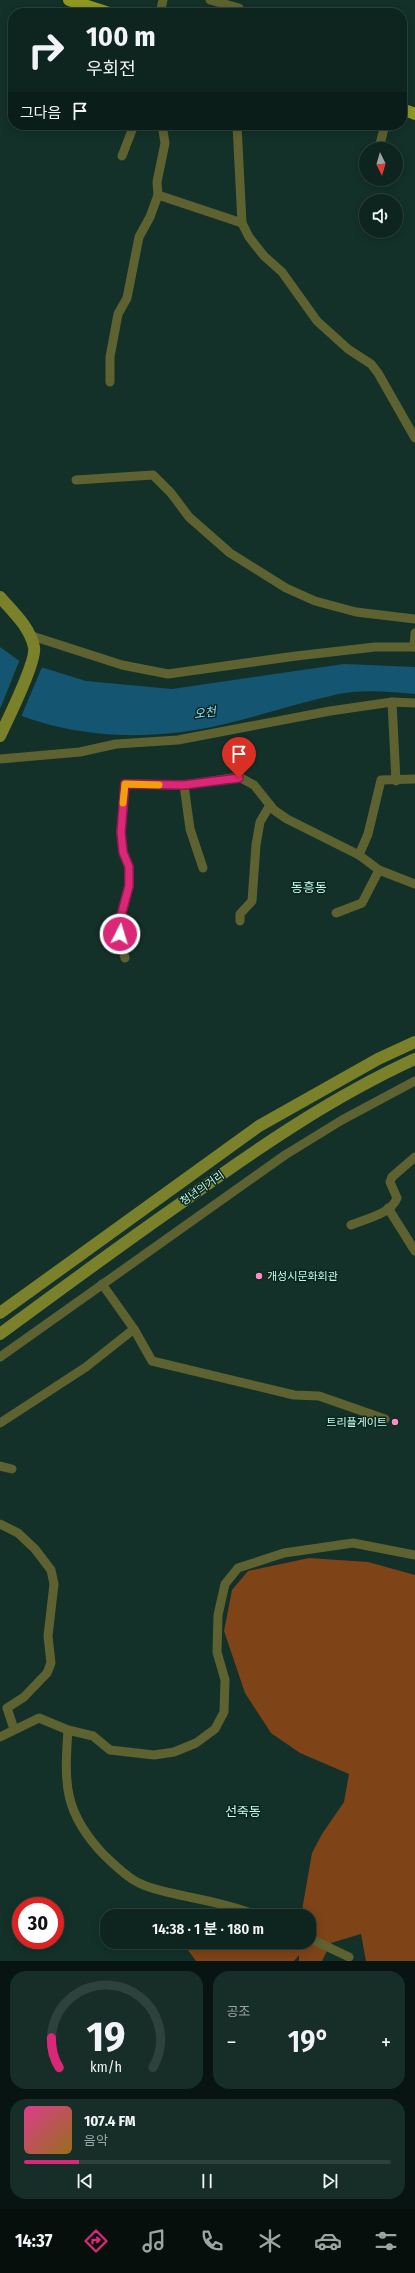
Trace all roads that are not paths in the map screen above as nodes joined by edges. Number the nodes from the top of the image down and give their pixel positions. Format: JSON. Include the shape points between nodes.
{"nodes":[{"id":1,"x":69,"y":0,"type":"edge"},
{"id":2,"x":210,"y":0,"type":"edge"},
{"id":3,"x":94,"y":8,"type":"edge"},
{"id":4,"x":239,"y":8,"type":"dead end"},
{"id":5,"x":132,"y":130,"type":"edge"},
{"id":6,"x":163,"y":130,"type":"edge"},
{"id":7,"x":237,"y":130,"type":"edge"},
{"id":8,"x":384,"y":130,"type":"edge"},
{"id":9,"x":381,"y":142,"type":"edge"},
{"id":10,"x":122,"y":156,"type":"dead end"},
{"id":11,"x":158,"y":195,"type":"junction"},
{"id":12,"x":242,"y":223,"type":"junction"},
{"id":13,"x":110,"y":382,"type":"dead end"},
{"id":14,"x":415,"y":438,"type":"edge"},
{"id":15,"x":76,"y":480,"type":"dead end"},
{"id":16,"x":0,"y":597,"type":"edge"},
{"id":17,"x":415,"y":619,"type":"edge"},
{"id":18,"x":415,"y":632,"type":"edge"},
{"id":19,"x":29,"y":635,"type":"junction"},
{"id":20,"x":414,"y":647,"type":"edge"},
{"id":21,"x":392,"y":702,"type":"junction"},
{"id":22,"x":415,"y":703,"type":"edge"},
{"id":23,"x":0,"y":736,"type":"edge"},
{"id":24,"x":0,"y":759,"type":"edge"},
{"id":25,"x":415,"y":779,"type":"edge"},
{"id":26,"x":396,"y":781,"type":"junction"},
{"id":27,"x":184,"y":785,"type":"junction"},
{"id":28,"x":270,"y":805,"type":"junction"},
{"id":29,"x":359,"y":855,"type":"junction"},
{"id":30,"x":203,"y":868,"type":"dead end"},
{"id":31,"x":379,"y":870,"type":"junction"},
{"id":32,"x":415,"y":884,"type":"edge"},
{"id":33,"x":336,"y":913,"type":"dead end"},
{"id":34,"x":240,"y":921,"type":"dead end"},
{"id":35,"x":125,"y":958,"type":"dead end"},
{"id":36,"x":415,"y":1042,"type":"edge"},
{"id":37,"x":415,"y":1059,"type":"edge"},
{"id":38,"x":415,"y":1081,"type":"edge"},
{"id":39,"x":415,"y":1157,"type":"edge"},
{"id":40,"x":388,"y":1208,"type":"junction"},
{"id":41,"x":351,"y":1225,"type":"dead end"},
{"id":42,"x":415,"y":1251,"type":"edge"},
{"id":43,"x":102,"y":1284,"type":"junction"},
{"id":44,"x":0,"y":1313,"type":"edge"},
{"id":45,"x":134,"y":1329,"type":"junction"},
{"id":46,"x":0,"y":1334,"type":"edge"},
{"id":47,"x":0,"y":1357,"type":"edge"},
{"id":48,"x":385,"y":1419,"type":"dead end"},
{"id":49,"x":0,"y":1423,"type":"edge"},
{"id":50,"x":0,"y":1466,"type":"edge"},
{"id":51,"x":12,"y":1469,"type":"dead end"},
{"id":52,"x":0,"y":1524,"type":"edge"},
{"id":53,"x":415,"y":1555,"type":"edge"},
{"id":54,"x":14,"y":1729,"type":"junction"},
{"id":55,"x":68,"y":1730,"type":"junction"},
{"id":56,"x":0,"y":1737,"type":"edge"},
{"id":57,"x":237,"y":1909,"type":"edge"},
{"id":58,"x":316,"y":1941,"type":"edge"},
{"id":59,"x":350,"y":1957,"type":"dead end"}],
"edges":[{"from":1,"to":3,"type":"main road"},
{"from":2,"to":4,"type":"street"},
{"from":5,"to":10,"type":"street"},
{"from":6,"to":11,"type":"street","via":[[165,143],[157,182]]},
{"from":7,"to":12,"type":"street"},
{"from":8,"to":9,"type":"street"},
{"from":11,"to":12,"type":"street"},
{"from":11,"to":13,"type":"street","via":[[139,237],[127,298],[118,314],[110,357]]},
{"from":12,"to":14,"type":"street","via":[[249,237],[264,256],[282,272],[317,321],[348,349],[371,364]]},
{"from":15,"to":17,"type":"street","via":[[153,475],[189,517],[230,553],[286,588],[322,603],[356,612]]},
{"from":16,"to":19,"type":"main road","via":[[24,625]]},
{"from":18,"to":20,"type":"street"},
{"from":19,"to":20,"type":"street","via":[[122,664],[168,674],[375,647]]},
{"from":19,"to":23,"type":"main road","via":[[35,648],[32,662]]},
{"from":21,"to":22,"type":"street"},
{"from":21,"to":24,"type":"street","via":[[178,740],[116,744],[80,752]]},
{"from":21,"to":26,"type":"street"},
{"from":25,"to":26,"type":"street"},
{"from":26,"to":29,"type":"street","via":[[381,780],[368,834]]},
{"from":27,"to":28,"type":"street","via":[[239,778],[254,785]]},
{"from":27,"to":30,"type":"street","via":[[190,829]]},
{"from":27,"to":35,"type":"street","via":[[125,784],[121,832],[123,852],[129,867],[129,886],[121,916],[120,934]]},
{"from":28,"to":29,"type":"street","via":[[287,819]]},
{"from":28,"to":34,"type":"street","via":[[260,822],[252,901],[240,914]]},
{"from":29,"to":31,"type":"street"},
{"from":31,"to":32,"type":"street"},
{"from":31,"to":33,"type":"street","via":[[362,903]]},
{"from":36,"to":44,"type":"main road","name":"청년의거리","via":[[378,1059],[259,1126]]},
{"from":37,"to":46,"type":"main road","name":"청년의거리","via":[[386,1072],[271,1138]]},
{"from":38,"to":43,"type":"street","via":[[342,1120],[285,1155]]},
{"from":39,"to":40,"type":"street","via":[[392,1177],[390,1182],[397,1198]]},
{"from":40,"to":41,"type":"street"},
{"from":40,"to":42,"type":"street"},
{"from":43,"to":45,"type":"street"},
{"from":43,"to":47,"type":"street"},
{"from":45,"to":48,"type":"street","via":[[152,1361],[294,1395],[319,1396]]},
{"from":45,"to":49,"type":"street","via":[[86,1367]]},
{"from":50,"to":51,"type":"street"},
{"from":52,"to":54,"type":"street","via":[[18,1533],[35,1549],[51,1570],[54,1584],[48,1636],[51,1663],[46,1673],[24,1696],[7,1708]]},
{"from":53,"to":55,"type":"street","via":[[353,1543],[284,1553],[238,1568],[225,1584],[218,1616],[217,1652],[225,1680],[224,1712],[215,1729],[196,1743],[174,1752],[140,1754],[110,1750],[93,1736]]},
{"from":54,"to":55,"type":"street","via":[[39,1718]]},
{"from":54,"to":56,"type":"street"},
{"from":55,"to":57,"type":"street","via":[[65,1767],[69,1799],[76,1819],[88,1837],[119,1870],[139,1883],[159,1890]]},
{"from":58,"to":59,"type":"street"}]}
